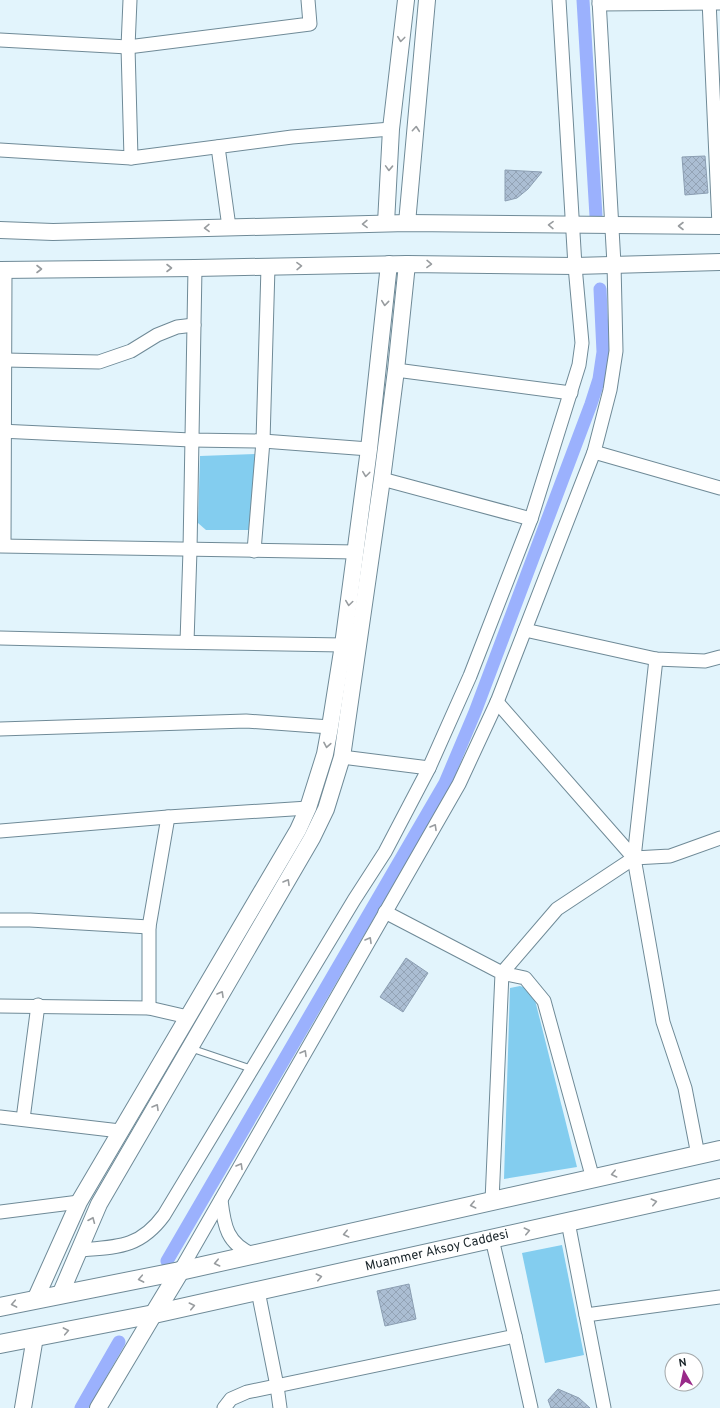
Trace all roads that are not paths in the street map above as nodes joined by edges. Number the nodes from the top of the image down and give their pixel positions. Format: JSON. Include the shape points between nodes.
{"nodes":[{"id":1,"x":130,"y":0,"type":"edge"},
{"id":2,"x":308,"y":0,"type":"edge"},
{"id":3,"x":406,"y":0,"type":"edge"},
{"id":4,"x":427,"y":0,"type":"edge"},
{"id":5,"x":559,"y":0,"type":"edge"},
{"id":6,"x":599,"y":2,"type":"edge"},
{"id":7,"x":713,"y":2,"type":"edge"},
{"id":8,"x":0,"y":40,"type":"edge"},
{"id":9,"x":128,"y":47,"type":"junction"},
{"id":10,"x":717,"y":114,"type":"edge"},
{"id":11,"x":390,"y":130,"type":"junction"},
{"id":12,"x":218,"y":147,"type":"junction"},
{"id":13,"x":0,"y":150,"type":"edge"},
{"id":14,"x":132,"y":158,"type":"junction"},
{"id":15,"x":386,"y":223,"type":"junction"},
{"id":16,"x":407,"y":223,"type":"junction"},
{"id":17,"x":573,"y":225,"type":"junction"},
{"id":18,"x":612,"y":226,"type":"junction"},
{"id":19,"x":720,"y":226,"type":"edge"},
{"id":20,"x":229,"y":227,"type":"junction"},
{"id":21,"x":0,"y":230,"type":"edge"},
{"id":22,"x":720,"y":262,"type":"edge"},
{"id":23,"x":390,"y":264,"type":"junction"},
{"id":24,"x":407,"y":264,"type":"junction"},
{"id":25,"x":614,"y":264,"type":"junction"},
{"id":26,"x":574,"y":266,"type":"junction"},
{"id":27,"x":268,"y":267,"type":"junction"},
{"id":28,"x":195,"y":268,"type":"junction"},
{"id":29,"x":3,"y":270,"type":"edge"},
{"id":30,"x":194,"y":324,"type":"junction"},
{"id":31,"x":2,"y":341,"type":"edge"},
{"id":32,"x":5,"y":360,"type":"junction"},
{"id":33,"x":396,"y":370,"type":"junction"},
{"id":34,"x":571,"y":393,"type":"junction"},
{"id":35,"x":2,"y":431,"type":"edge"},
{"id":36,"x":191,"y":440,"type":"junction"},
{"id":37,"x":263,"y":441,"type":"junction"},
{"id":38,"x":369,"y":449,"type":"junction"},
{"id":39,"x":594,"y":452,"type":"junction"},
{"id":40,"x":382,"y":479,"type":"junction"},
{"id":41,"x":720,"y":488,"type":"edge"},
{"id":42,"x":531,"y":519,"type":"junction"},
{"id":43,"x":2,"y":546,"type":"edge"},
{"id":44,"x":190,"y":550,"type":"junction"},
{"id":45,"x":254,"y":551,"type":"junction"},
{"id":46,"x":356,"y":552,"type":"junction"},
{"id":47,"x":526,"y":630,"type":"junction"},
{"id":48,"x":0,"y":638,"type":"edge"},
{"id":49,"x":187,"y":642,"type":"junction"},
{"id":50,"x":343,"y":645,"type":"junction"},
{"id":51,"x":720,"y":657,"type":"edge"},
{"id":52,"x":656,"y":659,"type":"junction"},
{"id":53,"x":497,"y":702,"type":"junction"},
{"id":54,"x":330,"y":726,"type":"junction"},
{"id":55,"x":0,"y":729,"type":"edge"},
{"id":56,"x":342,"y":757,"type":"junction"},
{"id":57,"x":428,"y":768,"type":"junction"},
{"id":58,"x":308,"y":808,"type":"junction"},
{"id":59,"x":168,"y":817,"type":"junction"},
{"id":60,"x":0,"y":831,"type":"edge"},
{"id":61,"x":720,"y":838,"type":"edge"},
{"id":62,"x":634,"y":858,"type":"junction"},
{"id":63,"x":385,"y":912,"type":"junction"},
{"id":64,"x":0,"y":920,"type":"edge"},
{"id":65,"x":149,"y":927,"type":"junction"},
{"id":66,"x":502,"y":973,"type":"junction"},
{"id":67,"x":38,"y":1005,"type":"junction"},
{"id":68,"x":0,"y":1006,"type":"edge"},
{"id":69,"x":149,"y":1008,"type":"junction"},
{"id":70,"x":188,"y":1017,"type":"junction"},
{"id":71,"x":190,"y":1048,"type":"junction"},
{"id":72,"x":252,"y":1069,"type":"junction"},
{"id":73,"x":0,"y":1117,"type":"edge"},
{"id":74,"x":23,"y":1119,"type":"junction"},
{"id":75,"x":120,"y":1130,"type":"junction"},
{"id":76,"x":720,"y":1150,"type":"edge"},
{"id":77,"x":698,"y":1155,"type":"junction"},
{"id":78,"x":593,"y":1179,"type":"junction"},
{"id":79,"x":720,"y":1188,"type":"edge"},
{"id":80,"x":221,"y":1200,"type":"junction"},
{"id":81,"x":492,"y":1201,"type":"junction"},
{"id":82,"x":79,"y":1202,"type":"junction"},
{"id":83,"x":0,"y":1212,"type":"edge"},
{"id":84,"x":568,"y":1222,"type":"junction"},
{"id":85,"x":492,"y":1239,"type":"junction"},
{"id":86,"x":80,"y":1250,"type":"junction"},
{"id":87,"x":254,"y":1254,"type":"junction"},
{"id":88,"x":180,"y":1271,"type":"junction"},
{"id":89,"x":258,"y":1291,"type":"junction"},
{"id":90,"x":60,"y":1294,"type":"junction"},
{"id":91,"x":720,"y":1297,"type":"edge"},
{"id":92,"x":35,"y":1300,"type":"junction"},
{"id":93,"x":0,"y":1307,"type":"edge"},
{"id":94,"x":154,"y":1314,"type":"junction"},
{"id":95,"x":586,"y":1315,"type":"junction"},
{"id":96,"x":515,"y":1336,"type":"junction"},
{"id":97,"x":35,"y":1337,"type":"junction"},
{"id":98,"x":0,"y":1344,"type":"edge"},
{"id":99,"x":277,"y":1386,"type":"junction"},
{"id":100,"x":23,"y":1408,"type":"edge"},
{"id":101,"x":98,"y":1408,"type":"edge"},
{"id":102,"x":224,"y":1408,"type":"edge"},
{"id":103,"x":280,"y":1408,"type":"edge"},
{"id":104,"x":531,"y":1408,"type":"edge"},
{"id":105,"x":604,"y":1408,"type":"edge"}],
"edges":[{"from":1,"to":9,"type":"street"},
{"from":2,"to":9,"type":"street","via":[[310,24]]},
{"from":3,"to":11,"type":"street","one_way":true},
{"from":16,"to":4,"type":"street","one_way":true},
{"from":5,"to":17,"type":"street"},
{"from":6,"to":7,"type":"street"},
{"from":6,"to":18,"type":"street"},
{"from":7,"to":10,"type":"street"},
{"from":8,"to":9,"type":"street"},
{"from":9,"to":14,"type":"street"},
{"from":10,"to":19,"type":"street"},
{"from":11,"to":12,"type":"street","via":[[292,137]]},
{"from":11,"to":15,"type":"street","one_way":true},
{"from":12,"to":14,"type":"street"},
{"from":12,"to":20,"type":"street"},
{"from":13,"to":14,"type":"street"},
{"from":15,"to":16,"type":"street"},
{"from":15,"to":20,"type":"street","one_way":true},
{"from":17,"to":16,"type":"street","one_way":true},
{"from":17,"to":18,"type":"street"},
{"from":17,"to":26,"type":"street"},
{"from":19,"to":18,"type":"street","one_way":true},
{"from":18,"to":25,"type":"street"},
{"from":20,"to":21,"type":"street","one_way":true,"via":[[53,232]]},
{"from":22,"to":25,"type":"street"},
{"from":23,"to":24,"type":"street"},
{"from":27,"to":23,"type":"street","one_way":true},
{"from":23,"to":38,"type":"street","one_way":true},
{"from":24,"to":26,"type":"street","one_way":true},
{"from":24,"to":33,"type":"street"},
{"from":25,"to":26,"type":"street"},
{"from":25,"to":39,"type":"street","via":[[616,351],[610,390]]},
{"from":26,"to":34,"type":"street","via":[[582,343]]},
{"from":27,"to":28,"type":"street"},
{"from":27,"to":37,"type":"street"},
{"from":29,"to":28,"type":"street","one_way":true},
{"from":28,"to":30,"type":"street"},
{"from":29,"to":31,"type":"street"},
{"from":30,"to":32,"type":"street","via":[[157,335],[132,351],[99,362]]},
{"from":30,"to":36,"type":"street"},
{"from":31,"to":32,"type":"street"},
{"from":32,"to":35,"type":"street"},
{"from":33,"to":34,"type":"street"},
{"from":33,"to":40,"type":"street"},
{"from":34,"to":42,"type":"street"},
{"from":35,"to":36,"type":"street"},
{"from":35,"to":43,"type":"street"},
{"from":36,"to":37,"type":"street"},
{"from":36,"to":44,"type":"street"},
{"from":37,"to":38,"type":"street"},
{"from":37,"to":45,"type":"street"},
{"from":38,"to":46,"type":"street","one_way":true},
{"from":39,"to":41,"type":"street"},
{"from":39,"to":47,"type":"street"},
{"from":40,"to":42,"type":"street"},
{"from":40,"to":56,"type":"street"},
{"from":42,"to":57,"type":"street","via":[[470,676]]},
{"from":43,"to":44,"type":"street"},
{"from":44,"to":45,"type":"street"},
{"from":44,"to":49,"type":"street"},
{"from":45,"to":46,"type":"street"},
{"from":46,"to":50,"type":"street","one_way":true},
{"from":47,"to":52,"type":"street"},
{"from":47,"to":53,"type":"street"},
{"from":48,"to":49,"type":"street"},
{"from":49,"to":50,"type":"street"},
{"from":50,"to":54,"type":"street"},
{"from":51,"to":52,"type":"street","via":[[705,661]]},
{"from":52,"to":62,"type":"street"},
{"from":53,"to":62,"type":"street"},
{"from":63,"to":53,"type":"street","one_way":true,"via":[[459,784]]},
{"from":54,"to":55,"type":"street","via":[[246,721]]},
{"from":54,"to":58,"type":"street","one_way":true,"via":[[325,754]]},
{"from":56,"to":57,"type":"street"},
{"from":71,"to":56,"type":"street","one_way":true,"via":[[312,838],[326,809]]},
{"from":57,"to":72,"type":"street","via":[[385,852]]},
{"from":58,"to":59,"type":"street"},
{"from":58,"to":70,"type":"street","via":[[298,830]]},
{"from":59,"to":60,"type":"street"},
{"from":59,"to":65,"type":"street"},
{"from":61,"to":62,"type":"street","via":[[670,856]]},
{"from":62,"to":66,"type":"street","via":[[557,909]]},
{"from":62,"to":77,"type":"street","via":[[663,1022],[685,1088]]},
{"from":63,"to":66,"type":"street"},
{"from":80,"to":63,"type":"street","one_way":true},
{"from":64,"to":65,"type":"street"},
{"from":65,"to":69,"type":"street"},
{"from":66,"to":78,"type":"street","via":[[524,978],[544,1001]]},
{"from":66,"to":81,"type":"street"},
{"from":67,"to":68,"type":"street"},
{"from":67,"to":69,"type":"street"},
{"from":67,"to":74,"type":"street"},
{"from":69,"to":70,"type":"street"},
{"from":70,"to":75,"type":"street"},
{"from":71,"to":72,"type":"lane"},
{"from":86,"to":71,"type":"street","one_way":true,"via":[[99,1204]]},
{"from":72,"to":86,"type":"street","via":[[158,1223],[142,1237],[126,1245]]},
{"from":73,"to":74,"type":"street"},
{"from":74,"to":75,"type":"street"},
{"from":75,"to":82,"type":"street"},
{"from":76,"to":77,"type":"main road"},
{"from":77,"to":78,"type":"main road","one_way":true},
{"from":78,"to":81,"type":"main road"},
{"from":84,"to":79,"type":"main road","name":"Muammer Aksoy Caddesi","one_way":true},
{"from":80,"to":87,"type":"street","via":[[222,1214],[229,1235],[238,1247]]},
{"from":80,"to":88,"type":"street"},
{"from":81,"to":87,"type":"main road","one_way":true},
{"from":82,"to":83,"type":"street"},
{"from":82,"to":92,"type":"street"},
{"from":85,"to":84,"type":"main road","name":"Muammer Aksoy Caddesi","one_way":true},
{"from":84,"to":95,"type":"street"},
{"from":89,"to":85,"type":"main road","name":"Muammer Aksoy Caddesi","one_way":true},
{"from":85,"to":96,"type":"street"},
{"from":86,"to":90,"type":"street"},
{"from":87,"to":88,"type":"main road","one_way":true},
{"from":88,"to":90,"type":"main road","one_way":true},
{"from":88,"to":94,"type":"main road"},
{"from":94,"to":89,"type":"main road","name":"Muammer Aksoy Caddesi","one_way":true},
{"from":89,"to":99,"type":"street"},
{"from":90,"to":92,"type":"main road"},
{"from":91,"to":95,"type":"street"},
{"from":92,"to":93,"type":"main road","one_way":true},
{"from":97,"to":94,"type":"main road","name":"Muammer Aksoy Caddesi","one_way":true},
{"from":94,"to":101,"type":"street"},
{"from":95,"to":105,"type":"street"},
{"from":96,"to":99,"type":"street"},
{"from":96,"to":104,"type":"street"},
{"from":97,"to":98,"type":"main road","name":"Muammer Aksoy Caddesi"},
{"from":97,"to":100,"type":"street"},
{"from":99,"to":102,"type":"street","via":[[247,1392],[231,1399]]},
{"from":99,"to":103,"type":"street"}]}
